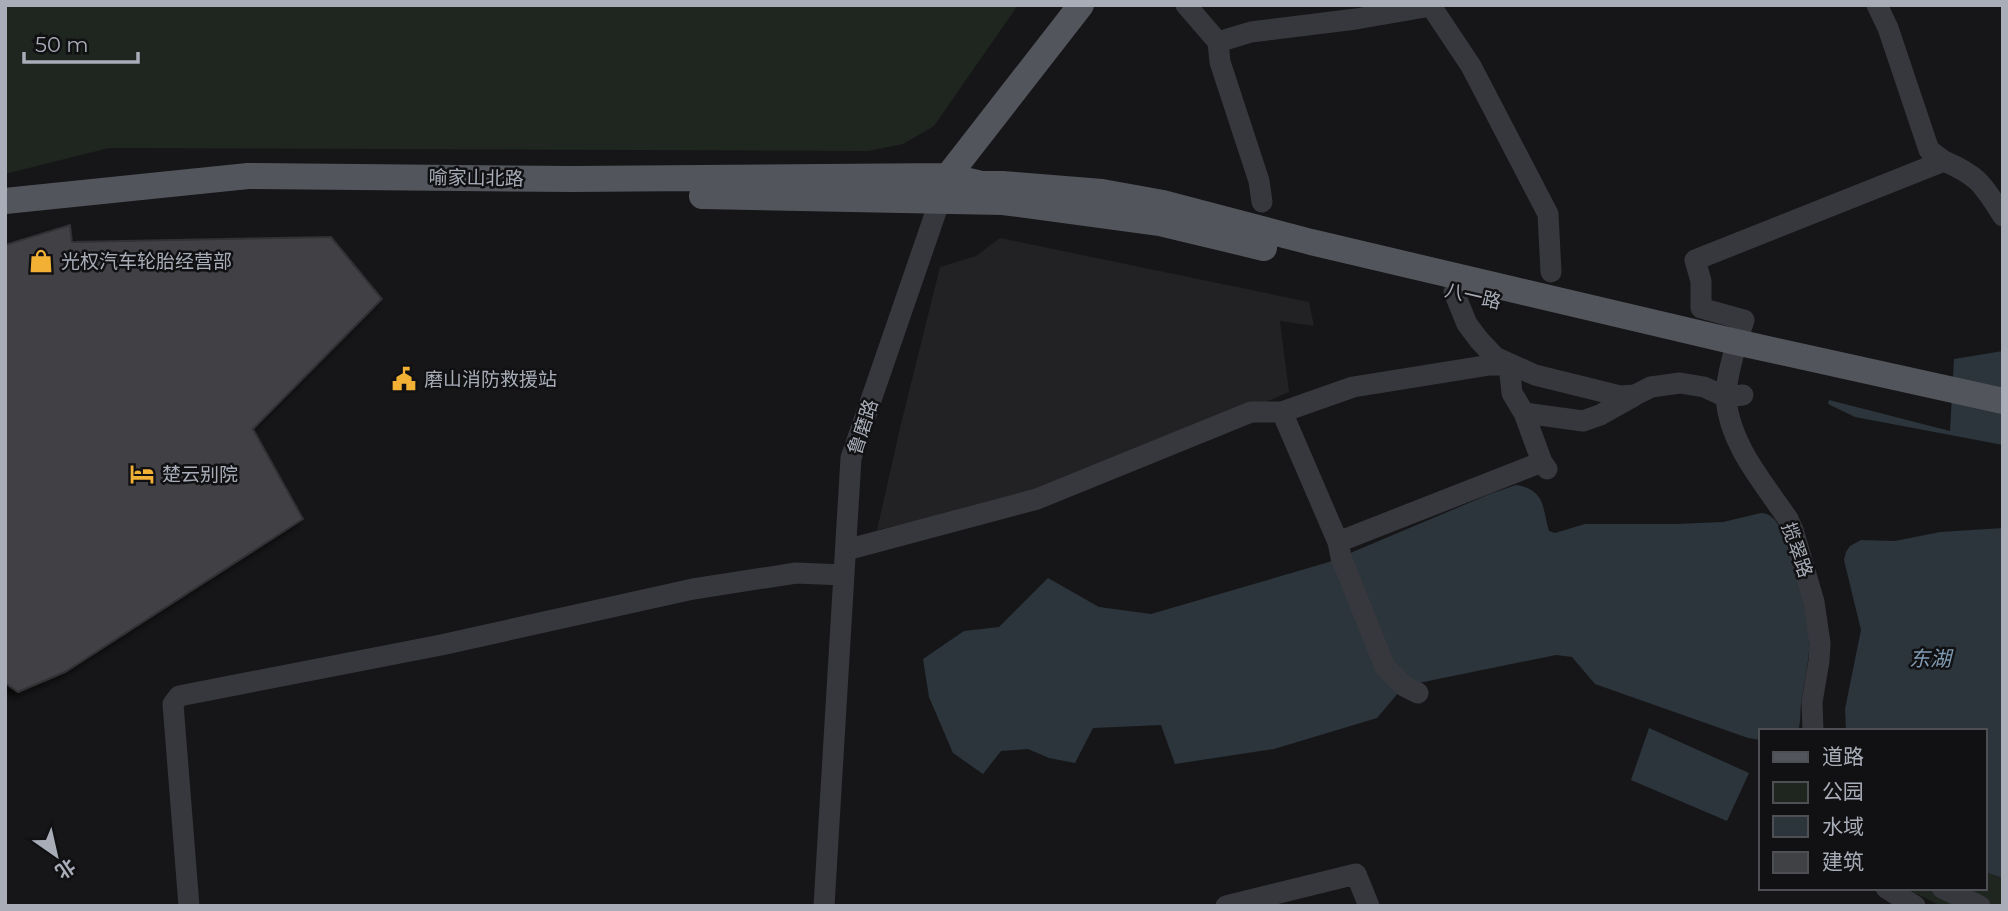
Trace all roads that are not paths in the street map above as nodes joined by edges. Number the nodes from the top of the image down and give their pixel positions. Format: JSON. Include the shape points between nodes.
{"nodes":[{"id":1,"x":1081,"y":5,"type":"edge"},
{"id":2,"x":1186,"y":5,"type":"edge"},
{"id":3,"x":1877,"y":5,"type":"edge"},
{"id":4,"x":1218,"y":42,"type":"junction"},
{"id":5,"x":1944,"y":161,"type":"junction"},
{"id":6,"x":944,"y":188,"type":"junction"},
{"id":7,"x":5,"y":201,"type":"edge"},
{"id":8,"x":1262,"y":202,"type":"dead end"},
{"id":9,"x":5,"y":215,"type":"edge"},
{"id":10,"x":2003,"y":216,"type":"edge"},
{"id":11,"x":1551,"y":272,"type":"dead end"},
{"id":12,"x":1454,"y":292,"type":"junction"},
{"id":13,"x":1735,"y":349,"type":"junction"},
{"id":14,"x":1769,"y":356,"type":"junction"},
{"id":15,"x":1509,"y":365,"type":"junction"},
{"id":16,"x":1635,"y":395,"type":"junction"},
{"id":17,"x":1734,"y":396,"type":"junction"},
{"id":18,"x":2003,"y":401,"type":"edge"},
{"id":19,"x":1282,"y":412,"type":"junction"},
{"id":20,"x":1524,"y":413,"type":"junction"},
{"id":21,"x":2003,"y":417,"type":"edge"},
{"id":22,"x":1338,"y":542,"type":"junction"},
{"id":23,"x":846,"y":550,"type":"junction"},
{"id":24,"x":844,"y":575,"type":"junction"},
{"id":25,"x":1418,"y":692,"type":"dead end"},
{"id":26,"x":1813,"y":729,"type":"edge"},
{"id":27,"x":1889,"y":890,"type":"edge"},
{"id":28,"x":1946,"y":890,"type":"edge"},
{"id":29,"x":189,"y":906,"type":"edge"},
{"id":30,"x":824,"y":906,"type":"edge"},
{"id":31,"x":1226,"y":906,"type":"edge"},
{"id":32,"x":1369,"y":906,"type":"edge"},
{"id":33,"x":1915,"y":906,"type":"edge"},
{"id":34,"x":1980,"y":906,"type":"edge"}],
"edges":[{"from":1,"to":6,"type":"main road","name":"鲁磨路"},
{"from":2,"to":4,"type":"street"},
{"from":3,"to":5,"type":"street","via":[[1929,150]]},
{"from":4,"to":8,"type":"street"},
{"from":4,"to":11,"type":"street","via":[[1251,32],[1431,6],[1472,66],[1548,214]]},
{"from":5,"to":10,"type":"street","via":[[1984,186]]},
{"from":5,"to":13,"type":"street","name":"揽翠路","via":[[1695,260],[1701,308],[1744,320]]},
{"from":6,"to":7,"type":"main road","name":"喻家山北路","via":[[248,176]]},
{"from":6,"to":9,"type":"main road","name":"喻家山北路","via":[[249,190]]},
{"from":6,"to":12,"type":"main road","name":"八一路","via":[[1003,202],[1160,223]]},
{"from":6,"to":13,"type":"main road","name":"八一路","via":[[1003,184],[1102,192],[1163,203]]},
{"from":6,"to":23,"type":"street","name":"鲁磨路","via":[[851,458]]},
{"from":12,"to":13,"type":"main road","name":"八一路"},
{"from":12,"to":15,"type":"street","via":[[1479,341]]},
{"from":13,"to":14,"type":"main road","name":"八一路"},
{"from":13,"to":17,"type":"street","name":"揽翠路","via":[[1729,371]]},
{"from":14,"to":18,"type":"main road","name":"八一路"},
{"from":14,"to":21,"type":"main road","name":"八一路"},
{"from":15,"to":16,"type":"street","via":[[1572,386]]},
{"from":15,"to":19,"type":"street","via":[[1353,387]]},
{"from":15,"to":20,"type":"street","via":[[1512,393]]},
{"from":16,"to":17,"type":"street","via":[[1651,387],[1680,383]]},
{"from":16,"to":20,"type":"street","via":[[1583,422]]},
{"from":17,"to":26,"type":"street","name":"揽翠路","via":[[1732,428],[1788,519],[1814,603],[1820,643]]},
{"from":19,"to":22,"type":"street"},
{"from":19,"to":23,"type":"street","via":[[1251,412],[1037,499]]},
{"from":20,"to":22,"type":"street","via":[[1544,466]]},
{"from":22,"to":25,"type":"street","via":[[1385,667],[1404,686]]},
{"from":23,"to":24,"type":"street","name":"鲁磨路"},
{"from":24,"to":29,"type":"street","via":[[796,573],[693,589],[179,696],[173,704]]},
{"from":24,"to":30,"type":"street","name":"鲁磨路"},
{"from":27,"to":33,"type":"street"},
{"from":28,"to":34,"type":"street"},
{"from":31,"to":32,"type":"street","via":[[1356,874]]}]}
